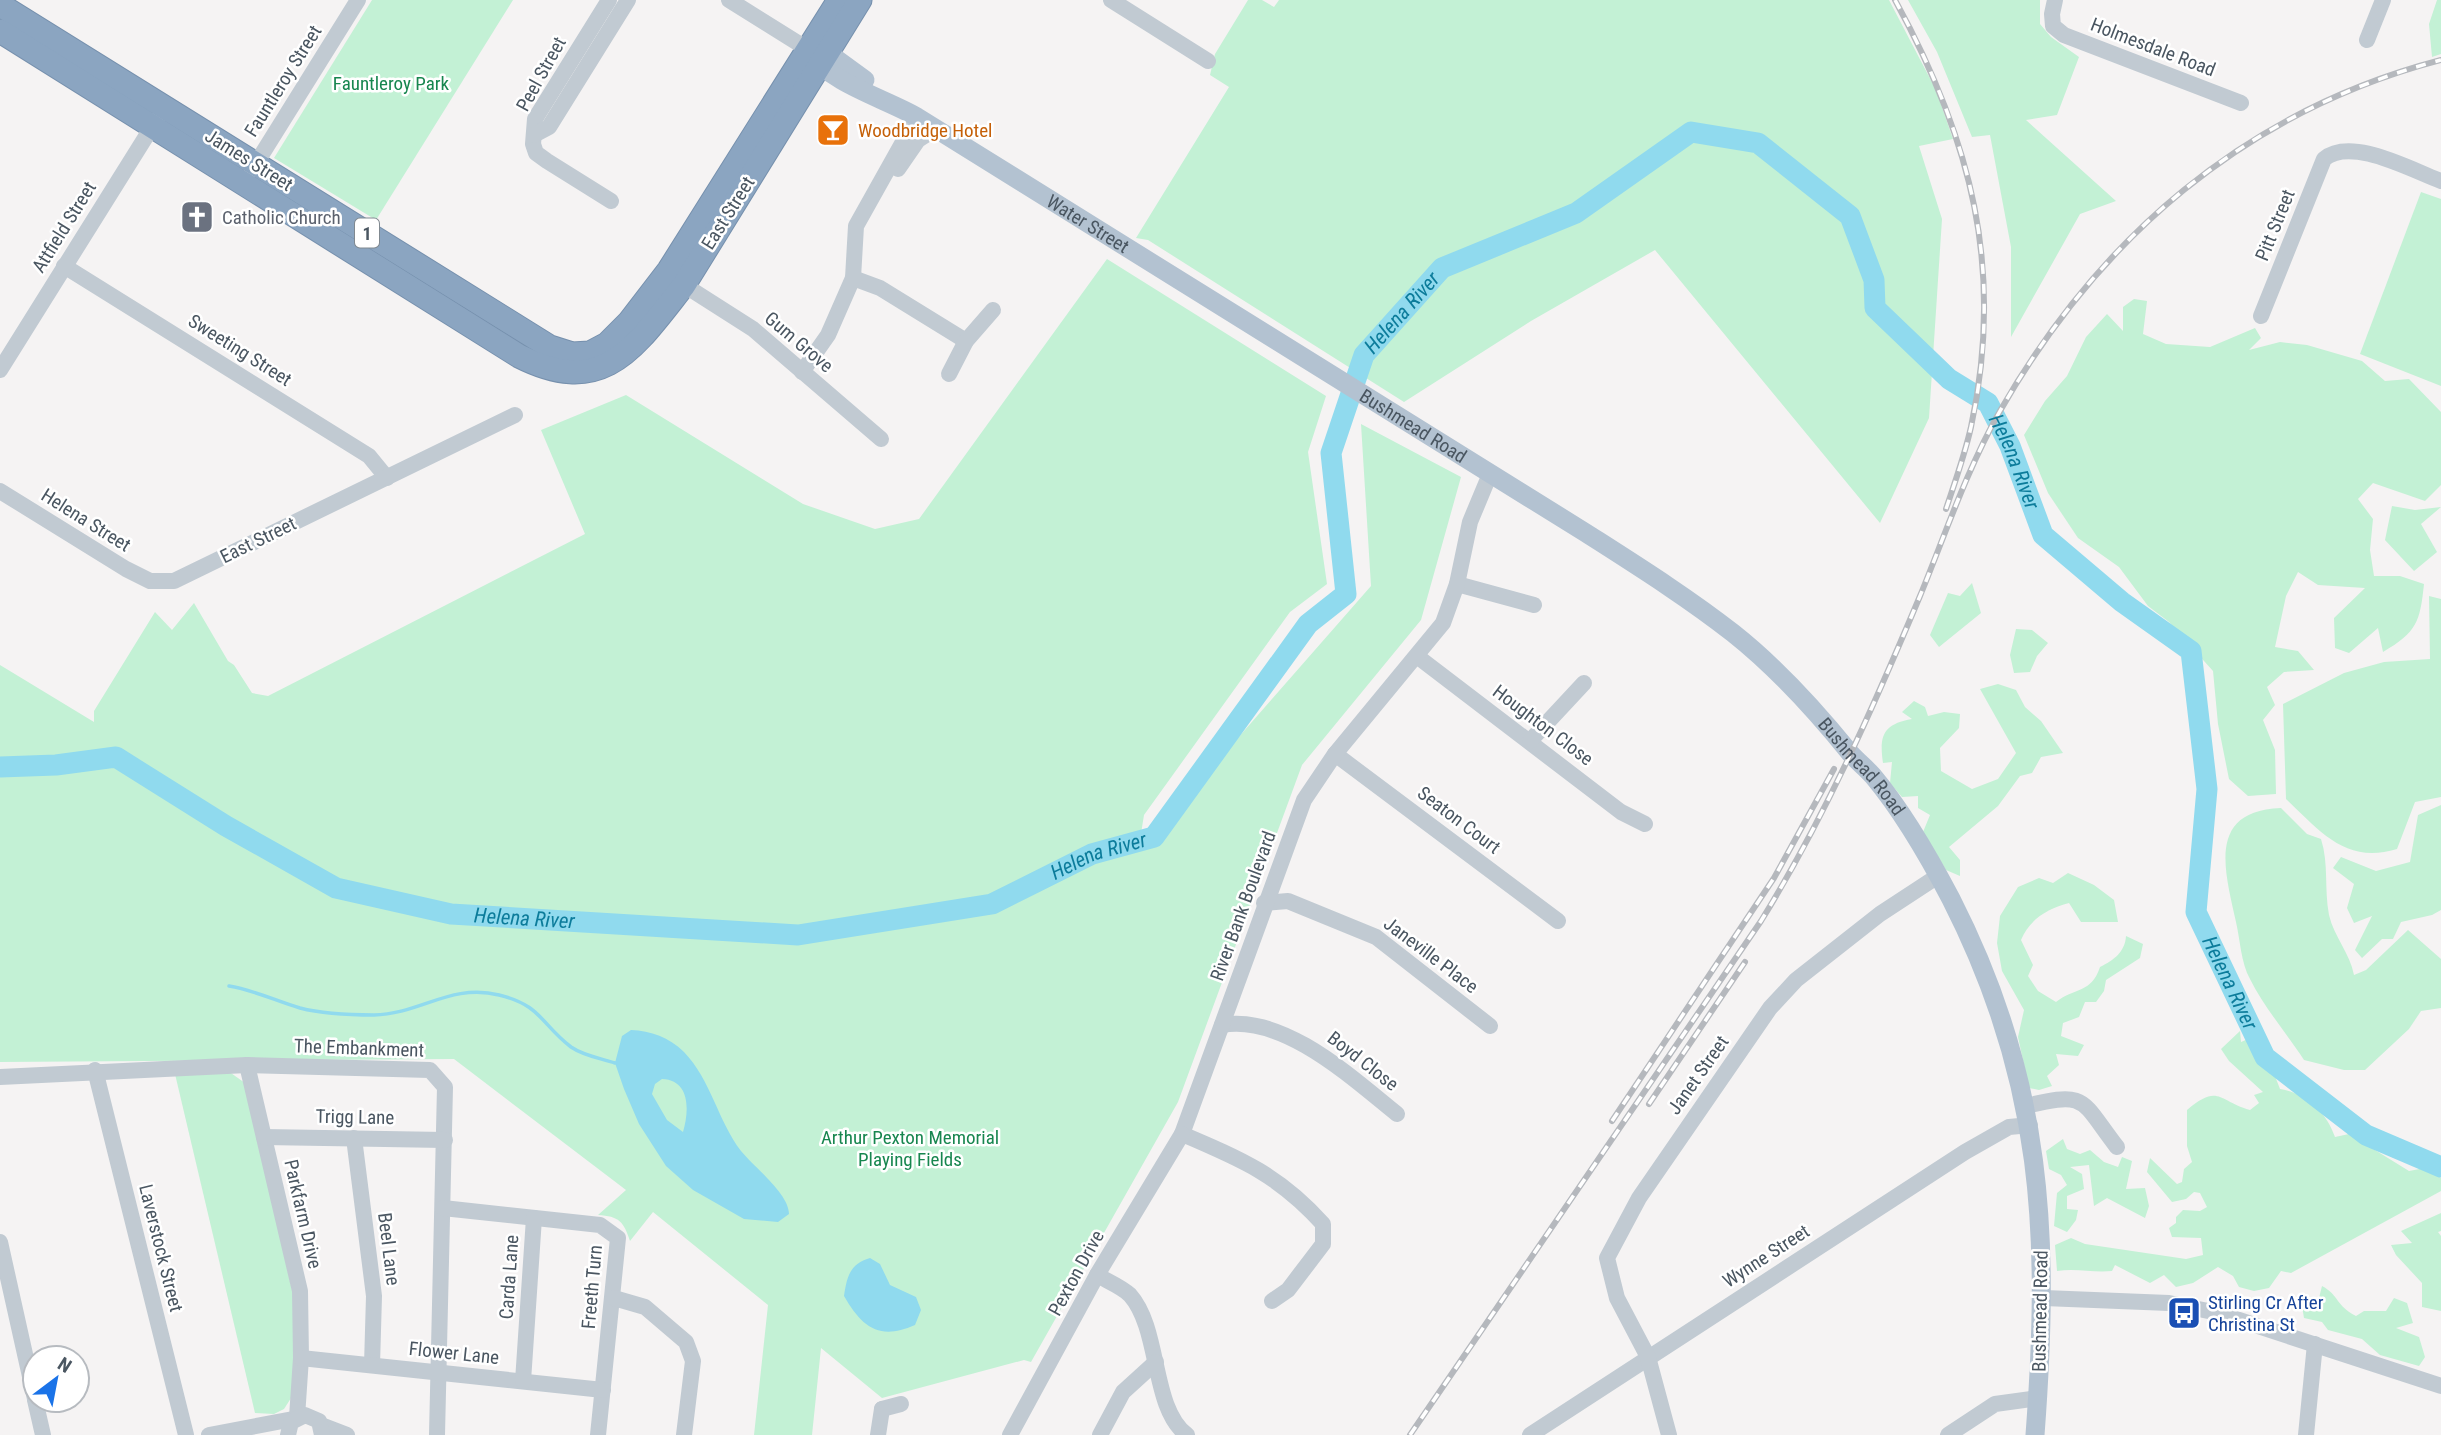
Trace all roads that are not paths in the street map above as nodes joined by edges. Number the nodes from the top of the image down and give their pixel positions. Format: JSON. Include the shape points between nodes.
{"nodes":[{"id":1,"x":358,"y":0,"type":"edge"},
{"id":2,"x":609,"y":0,"type":"edge"},
{"id":3,"x":628,"y":0,"type":"edge"},
{"id":4,"x":729,"y":0,"type":"edge"},
{"id":5,"x":839,"y":0,"type":"edge"},
{"id":6,"x":860,"y":0,"type":"edge"},
{"id":7,"x":1111,"y":0,"type":"edge"},
{"id":8,"x":2055,"y":0,"type":"edge"},
{"id":9,"x":2383,"y":0,"type":"edge"},
{"id":10,"x":0,"y":11,"type":"edge"},
{"id":11,"x":0,"y":31,"type":"edge"},
{"id":12,"x":2367,"y":40,"type":"dead end"},
{"id":13,"x":819,"y":56,"type":"junction"},
{"id":14,"x":1208,"y":61,"type":"dead end"},
{"id":15,"x":53,"y":64,"type":"junction"},
{"id":16,"x":2241,"y":103,"type":"dead end"},
{"id":17,"x":164,"y":108,"type":"junction"},
{"id":18,"x":917,"y":117,"type":"junction"},
{"id":19,"x":152,"y":127,"type":"junction"},
{"id":20,"x":935,"y":129,"type":"junction"},
{"id":21,"x":534,"y":135,"type":"junction"},
{"id":22,"x":249,"y":174,"type":"junction"},
{"id":23,"x":2441,"y":181,"type":"edge"},
{"id":24,"x":874,"y":197,"type":"junction"},
{"id":25,"x":611,"y":201,"type":"dead end"},
{"id":26,"x":64,"y":266,"type":"junction"},
{"id":27,"x":853,"y":278,"type":"junction"},
{"id":28,"x":684,"y":285,"type":"junction"},
{"id":29,"x":993,"y":310,"type":"dead end"},
{"id":30,"x":2261,"y":316,"type":"dead end"},
{"id":31,"x":966,"y":341,"type":"junction"},
{"id":32,"x":1289,"y":350,"type":"joint"},
{"id":33,"x":572,"y":354,"type":"joint"},
{"id":34,"x":0,"y":370,"type":"edge"},
{"id":35,"x":555,"y":372,"type":"joint"},
{"id":36,"x":802,"y":372,"type":"junction"},
{"id":37,"x":949,"y":374,"type":"dead end"},
{"id":38,"x":515,"y":415,"type":"dead end"},
{"id":39,"x":881,"y":439,"type":"dead end"},
{"id":40,"x":1490,"y":474,"type":"junction"},
{"id":41,"x":387,"y":478,"type":"junction"},
{"id":42,"x":0,"y":491,"type":"edge"},
{"id":43,"x":150,"y":581,"type":"joint"},
{"id":44,"x":1457,"y":584,"type":"junction"},
{"id":45,"x":1534,"y":605,"type":"dead end"},
{"id":46,"x":1418,"y":657,"type":"junction"},
{"id":47,"x":1584,"y":683,"type":"dead end"},
{"id":48,"x":1530,"y":741,"type":"junction"},
{"id":49,"x":1335,"y":754,"type":"junction"},
{"id":50,"x":1645,"y":824,"type":"dead end"},
{"id":51,"x":1938,"y":876,"type":"junction"},
{"id":52,"x":1264,"y":903,"type":"junction"},
{"id":53,"x":1558,"y":921,"type":"dead end"},
{"id":54,"x":1222,"y":1025,"type":"junction"},
{"id":55,"x":1490,"y":1026,"type":"dead end"},
{"id":56,"x":247,"y":1065,"type":"junction"},
{"id":57,"x":95,"y":1070,"type":"junction"},
{"id":58,"x":0,"y":1077,"type":"edge"},
{"id":59,"x":1397,"y":1114,"type":"dead end"},
{"id":60,"x":2028,"y":1116,"type":"junction"},
{"id":61,"x":1182,"y":1134,"type":"junction"},
{"id":62,"x":264,"y":1137,"type":"junction"},
{"id":63,"x":354,"y":1138,"type":"junction"},
{"id":64,"x":444,"y":1140,"type":"junction"},
{"id":65,"x":2117,"y":1147,"type":"dead end"},
{"id":66,"x":443,"y":1208,"type":"junction"},
{"id":67,"x":534,"y":1217,"type":"junction"},
{"id":68,"x":0,"y":1242,"type":"edge"},
{"id":69,"x":1097,"y":1275,"type":"junction"},
{"id":70,"x":614,"y":1298,"type":"junction"},
{"id":71,"x":2043,"y":1298,"type":"junction"},
{"id":72,"x":1272,"y":1301,"type":"dead end"},
{"id":73,"x":23,"y":1344,"type":"edge"},
{"id":74,"x":2315,"y":1344,"type":"junction"},
{"id":75,"x":1648,"y":1357,"type":"junction"},
{"id":76,"x":1156,"y":1362,"type":"junction"},
{"id":77,"x":372,"y":1365,"type":"junction"},
{"id":78,"x":300,"y":1366,"type":"junction"},
{"id":79,"x":440,"y":1373,"type":"junction"},
{"id":80,"x":523,"y":1381,"type":"junction"},
{"id":81,"x":2441,"y":1386,"type":"edge"},
{"id":82,"x":603,"y":1390,"type":"junction"},
{"id":83,"x":2038,"y":1398,"type":"junction"},
{"id":84,"x":869,"y":1399,"type":"dead end"},
{"id":85,"x":901,"y":1405,"type":"dead end"},
{"id":86,"x":882,"y":1409,"type":"junction"},
{"id":87,"x":38,"y":1414,"type":"edge"},
{"id":88,"x":293,"y":1424,"type":"edge"},
{"id":89,"x":320,"y":1426,"type":"edge"},
{"id":90,"x":243,"y":1430,"type":"junction"},
{"id":91,"x":43,"y":1435,"type":"edge"},
{"id":92,"x":186,"y":1435,"type":"edge"},
{"id":93,"x":209,"y":1435,"type":"edge"},
{"id":94,"x":270,"y":1435,"type":"edge"},
{"id":95,"x":346,"y":1435,"type":"edge"},
{"id":96,"x":437,"y":1435,"type":"edge"},
{"id":97,"x":598,"y":1435,"type":"edge"},
{"id":98,"x":684,"y":1435,"type":"edge"},
{"id":99,"x":878,"y":1435,"type":"edge"},
{"id":100,"x":1010,"y":1435,"type":"edge"},
{"id":101,"x":1100,"y":1435,"type":"edge"},
{"id":102,"x":1188,"y":1435,"type":"edge"},
{"id":103,"x":1530,"y":1435,"type":"edge"},
{"id":104,"x":1669,"y":1435,"type":"edge"},
{"id":105,"x":1948,"y":1435,"type":"edge"},
{"id":106,"x":2035,"y":1435,"type":"edge"},
{"id":107,"x":2306,"y":1435,"type":"edge"}],
"edges":[{"from":1,"to":22,"type":"street","name":"Fauntleroy Street"},
{"from":2,"to":21,"type":"street","name":"Peel Street","via":[[535,119]]},
{"from":3,"to":21,"type":"street","name":"Peel Street","via":[[549,127]]},
{"from":4,"to":13,"type":"street"},
{"from":5,"to":13,"type":"highway","name":"East Street","number":"1"},
{"from":6,"to":13,"type":"highway","name":"East Street","number":"1"},
{"from":7,"to":14,"type":"street"},
{"from":8,"to":16,"type":"street","name":"Holmesdale Road","via":[[2053,26],[2079,42]]},
{"from":9,"to":12,"type":"street"},
{"from":10,"to":15,"type":"highway"},
{"from":10,"to":17,"type":"highway","name":"James Street","number":"1"},
{"from":11,"to":15,"type":"highway","name":"James Street","number":"1"},
{"from":13,"to":18,"type":"main road","name":"Water Street"},
{"from":13,"to":28,"type":"highway","name":"East Street","number":"1"},
{"from":13,"to":33,"type":"highway","name":"East Street","number":"1","via":[[629,322],[598,350]]},
{"from":15,"to":19,"type":"highway","name":"James Street","number":"1"},
{"from":17,"to":19,"type":"street","name":"Attfield Street"},
{"from":17,"to":22,"type":"highway","name":"James Street","number":"1"},
{"from":18,"to":20,"type":"main road","name":"Water Street"},
{"from":18,"to":24,"type":"street"},
{"from":19,"to":22,"type":"highway","name":"James Street","number":"1"},
{"from":19,"to":26,"type":"street","name":"Attfield Street"},
{"from":20,"to":24,"type":"street","via":[[918,140],[885,189]]},
{"from":20,"to":32,"type":"main road","name":"Water Street"},
{"from":21,"to":25,"type":"street","via":[[536,153]]},
{"from":22,"to":33,"type":"highway","name":"James Street","number":"1","via":[[550,347]]},
{"from":22,"to":35,"type":"highway","name":"James Street","number":"1","via":[[519,356]]},
{"from":23,"to":30,"type":"street","name":"Pitt Street","via":[[2364,152],[2332,153],[2324,159]]},
{"from":24,"to":27,"type":"street","via":[[856,226]]},
{"from":26,"to":34,"type":"street","name":"Attfield Street"},
{"from":26,"to":41,"type":"street","name":"Sweeting Street","via":[[369,456]]},
{"from":27,"to":31,"type":"street","via":[[880,288]]},
{"from":27,"to":36,"type":"street","via":[[828,335]]},
{"from":28,"to":35,"type":"highway","name":"East Street","number":"1","via":[[659,317],[611,362],[585,373]]},
{"from":28,"to":36,"type":"street","name":"Gum Grove","via":[[752,329]]},
{"from":29,"to":31,"type":"street"},
{"from":31,"to":37,"type":"street"},
{"from":32,"to":40,"type":"main road","name":"Bushmead Road"},
{"from":36,"to":39,"type":"street","name":"Gum Grove"},
{"from":38,"to":41,"type":"street","name":"East Street"},
{"from":40,"to":44,"type":"street","name":"River Bank Boulevard","via":[[1470,522]]},
{"from":40,"to":51,"type":"main road","name":"Bushmead Road","via":[[1636,565],[1736,635],[1872,774]]},
{"from":41,"to":43,"type":"street","name":"East Street","via":[[174,582]]},
{"from":42,"to":43,"type":"street","name":"Helena Street"},
{"from":44,"to":45,"type":"street"},
{"from":44,"to":46,"type":"street","name":"River Bank Boulevard","via":[[1443,623]]},
{"from":46,"to":48,"type":"street","name":"Houghton Close"},
{"from":46,"to":49,"type":"street","name":"River Bank Boulevard"},
{"from":47,"to":48,"type":"street"},
{"from":48,"to":50,"type":"street","name":"Houghton Close","via":[[1621,812]]},
{"from":49,"to":52,"type":"street","name":"River Bank Boulevard","via":[[1304,800]]},
{"from":49,"to":53,"type":"street","name":"Seaton Court"},
{"from":51,"to":60,"type":"main road","name":"Bushmead Road","via":[[1988,981],[2012,1048]]},
{"from":51,"to":75,"type":"street","name":"Janet Street","via":[[1880,914],[1796,980],[1770,1009],[1639,1198],[1607,1258],[1617,1298]]},
{"from":52,"to":54,"type":"street","name":"River Bank Boulevard"},
{"from":52,"to":55,"type":"street","name":"Janeville Place","via":[[1288,901],[1376,937]]},
{"from":54,"to":59,"type":"street","name":"Boyd Close","via":[[1243,1021],[1316,1049]]},
{"from":54,"to":61,"type":"street","name":"River Bank Boulevard"},
{"from":56,"to":57,"type":"street","name":"The Embankment"},
{"from":56,"to":62,"type":"street","name":"Parkfarm Drive"},
{"from":56,"to":64,"type":"street","name":"The Embankment","via":[[430,1070],[445,1087]]},
{"from":57,"to":58,"type":"street","name":"The Embankment"},
{"from":57,"to":92,"type":"street","name":"Laverstock Street"},
{"from":60,"to":65,"type":"street","name":"Wynne Street","via":[[2062,1097],[2079,1100]]},
{"from":60,"to":71,"type":"main road","name":"Bushmead Road","via":[[2040,1209]]},
{"from":60,"to":75,"type":"street","name":"Wynne Street"},
{"from":61,"to":69,"type":"street","name":"Pexton Drive"},
{"from":61,"to":72,"type":"street","via":[[1254,1165],[1287,1188],[1323,1224],[1323,1244],[1288,1290]]},
{"from":62,"to":63,"type":"street","name":"Trigg Lane"},
{"from":62,"to":78,"type":"street","name":"Parkfarm Drive","via":[[300,1291]]},
{"from":63,"to":64,"type":"street","name":"Trigg Lane"},
{"from":63,"to":77,"type":"street","name":"Beel Lane","via":[[374,1296]]},
{"from":64,"to":66,"type":"street","name":"The Embankment"},
{"from":66,"to":67,"type":"street","name":"Freeth Turn"},
{"from":66,"to":79,"type":"street","name":"The Embankment"},
{"from":67,"to":70,"type":"street","name":"Freeth Turn","via":[[600,1224],[618,1238]]},
{"from":67,"to":80,"type":"street","name":"Carda Lane"},
{"from":68,"to":73,"type":"street"},
{"from":69,"to":76,"type":"street","via":[[1130,1294],[1150,1332]]},
{"from":69,"to":100,"type":"street","name":"Pexton Drive"},
{"from":70,"to":82,"type":"street","name":"Freeth Turn"},
{"from":70,"to":98,"type":"street","via":[[645,1307],[687,1342],[693,1361]]},
{"from":71,"to":74,"type":"street","via":[[2169,1303],[2256,1323]]},
{"from":71,"to":83,"type":"main road","name":"Bushmead Road"},
{"from":74,"to":81,"type":"street"},
{"from":74,"to":107,"type":"street"},
{"from":75,"to":103,"type":"street","name":"Wynne Street"},
{"from":75,"to":104,"type":"street","name":"Janet Street"},
{"from":76,"to":101,"type":"street","via":[[1123,1392]]},
{"from":76,"to":102,"type":"street","via":[[1162,1393]]},
{"from":77,"to":78,"type":"street","name":"Flower Lane"},
{"from":77,"to":79,"type":"street","name":"Flower Lane"},
{"from":78,"to":88,"type":"street","name":"Parkfarm Drive"},
{"from":78,"to":89,"type":"street","name":"Parkfarm Drive"},
{"from":79,"to":80,"type":"street","name":"Flower Lane"},
{"from":79,"to":96,"type":"street","name":"The Embankment"},
{"from":80,"to":82,"type":"street","name":"Flower Lane"},
{"from":82,"to":97,"type":"street","name":"Freeth Turn"},
{"from":83,"to":105,"type":"street","via":[[1996,1405]]},
{"from":83,"to":106,"type":"main road","name":"Bushmead Road"},
{"from":84,"to":86,"type":"street"},
{"from":85,"to":86,"type":"street"},
{"from":86,"to":99,"type":"street"},
{"from":87,"to":91,"type":"street"},
{"from":88,"to":89,"type":"street","via":[[304,1415]]},
{"from":88,"to":90,"type":"street"},
{"from":89,"to":95,"type":"street"},
{"from":90,"to":93,"type":"street"},
{"from":90,"to":94,"type":"street"}]}
